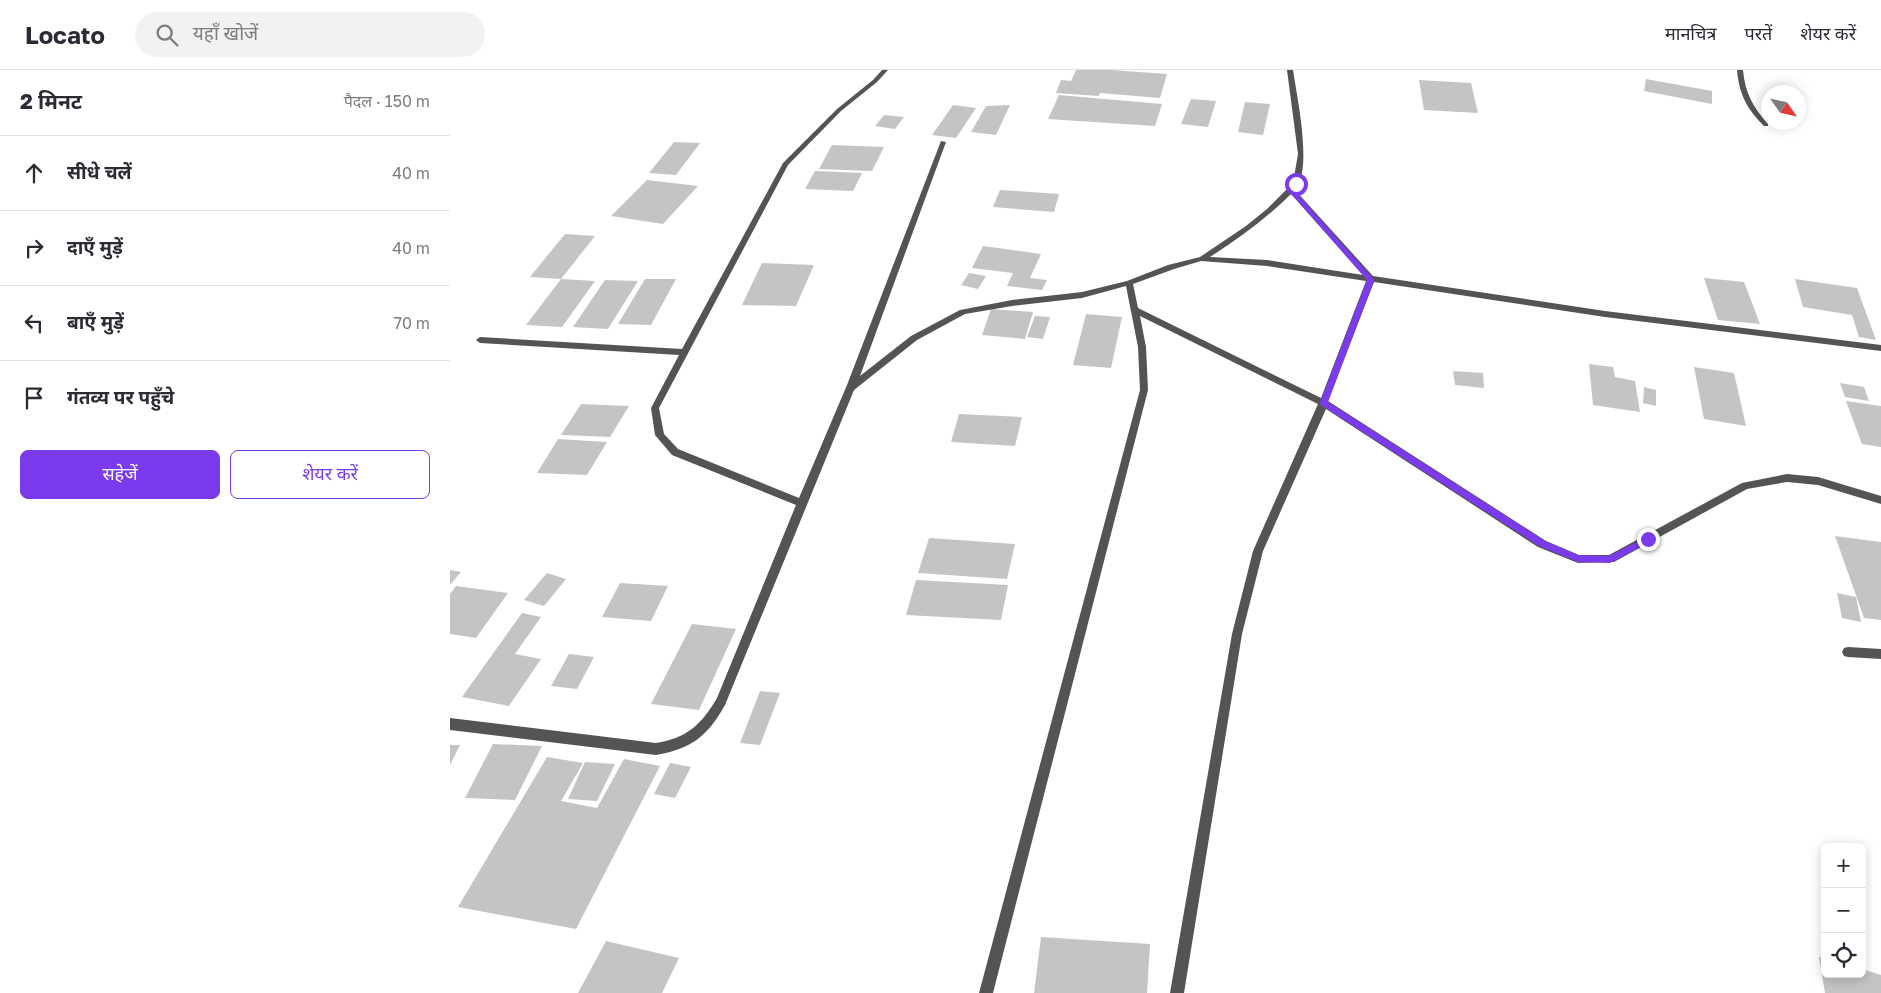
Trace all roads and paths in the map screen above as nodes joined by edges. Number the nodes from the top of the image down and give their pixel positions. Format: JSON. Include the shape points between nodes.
{"nodes":[{"id":1,"x":885,"y":70,"type":"edge"},
{"id":2,"x":1290,"y":70,"type":"edge"},
{"id":3,"x":1740,"y":70,"type":"edge"},
{"id":4,"x":1761,"y":120,"type":"edge"},
{"id":5,"x":943,"y":142,"type":"dead end"},
{"id":6,"x":1291,"y":190,"type":"junction"},
{"id":7,"x":1201,"y":259,"type":"junction"},
{"id":8,"x":1371,"y":280,"type":"junction"},
{"id":9,"x":1129,"y":283,"type":"junction"},
{"id":10,"x":1135,"y":310,"type":"junction"},
{"id":11,"x":480,"y":340,"type":"dead end"},
{"id":12,"x":1881,"y":348,"type":"edge"},
{"id":13,"x":684,"y":352,"type":"junction"},
{"id":14,"x":850,"y":388,"type":"junction"},
{"id":15,"x":1324,"y":403,"type":"junction"},
{"id":16,"x":1881,"y":500,"type":"edge"},
{"id":17,"x":802,"y":503,"type":"junction"},
{"id":18,"x":1848,"y":652,"type":"dead end"},
{"id":19,"x":1881,"y":654,"type":"edge"},
{"id":20,"x":450,"y":724,"type":"edge"},
{"id":21,"x":986,"y":993,"type":"edge"},
{"id":22,"x":1177,"y":993,"type":"edge"}],
"edges":[{"from":1,"to":13,"type":"street","via":[[785,164]]},
{"from":2,"to":6,"type":"street","via":[[1301,154],[1296,184]]},
{"from":3,"to":4,"type":"street","via":[[1742,91],[1750,109]]},
{"from":5,"to":14,"type":"street"},
{"from":6,"to":7,"type":"street","via":[[1249,228]]},
{"from":6,"to":8,"type":"street"},
{"from":7,"to":8,"type":"street","via":[[1267,263]]},
{"from":7,"to":9,"type":"street"},
{"from":8,"to":12,"type":"street","via":[[1605,314]]},
{"from":8,"to":15,"type":"street"},
{"from":9,"to":10,"type":"street"},
{"from":9,"to":14,"type":"street","via":[[1082,295],[962,312],[914,338]]},
{"from":10,"to":15,"type":"street"},
{"from":10,"to":21,"type":"street","via":[[1142,347],[1144,390]]},
{"from":11,"to":13,"type":"street"},
{"from":13,"to":17,"type":"street","via":[[655,408],[660,435],[675,452]]},
{"from":14,"to":17,"type":"street"},
{"from":15,"to":16,"type":"street","via":[[1542,544],[1578,559],[1610,559],[1744,486],[1787,478],[1818,481]]},
{"from":15,"to":22,"type":"street","via":[[1255,560],[1237,634]]},
{"from":17,"to":20,"type":"street","via":[[721,701],[711,720],[696,735],[673,747],[656,749]]},
{"from":18,"to":19,"type":"street"}]}
